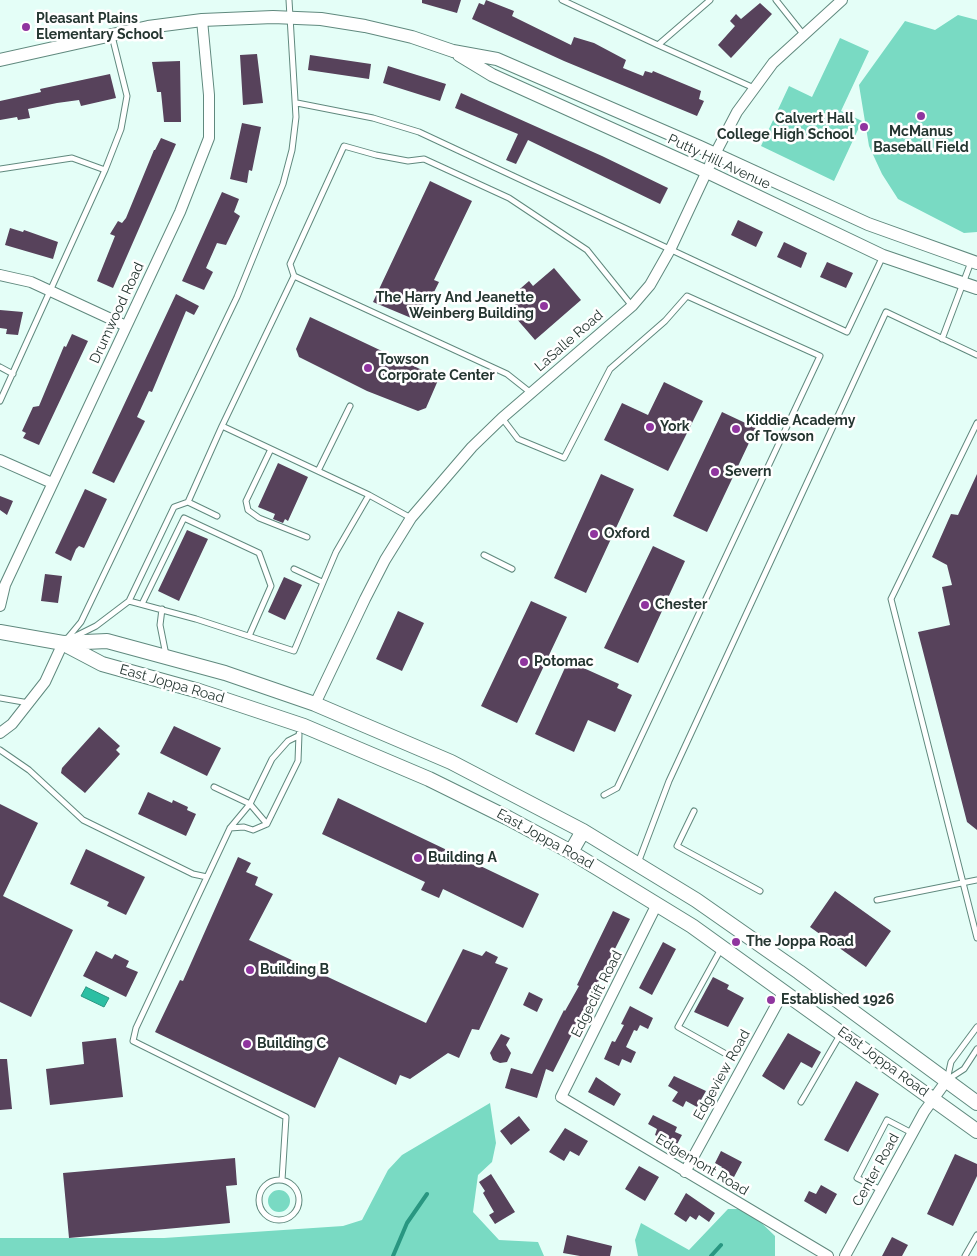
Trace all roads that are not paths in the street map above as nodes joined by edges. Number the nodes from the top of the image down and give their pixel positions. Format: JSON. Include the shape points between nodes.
{"nodes":[{"id":1,"x":289,"y":0,"type":"edge"},
{"id":2,"x":562,"y":0,"type":"edge"},
{"id":3,"x":710,"y":0,"type":"edge"},
{"id":4,"x":776,"y":0,"type":"edge"},
{"id":5,"x":842,"y":0,"type":"edge"},
{"id":6,"x":289,"y":18,"type":"junction"},
{"id":7,"x":202,"y":20,"type":"junction"},
{"id":8,"x":803,"y":34,"type":"junction"},
{"id":9,"x":112,"y":36,"type":"junction"},
{"id":10,"x":658,"y":45,"type":"junction"},
{"id":11,"x":453,"y":51,"type":"junction"},
{"id":12,"x":0,"y":60,"type":"edge"},
{"id":13,"x":754,"y":88,"type":"junction"},
{"id":14,"x":297,"y":103,"type":"junction"},
{"id":15,"x":715,"y":154,"type":"junction"},
{"id":16,"x":0,"y":169,"type":"edge"},
{"id":17,"x":105,"y":170,"type":"junction"},
{"id":18,"x":707,"y":172,"type":"junction"},
{"id":19,"x":671,"y":248,"type":"junction"},
{"id":20,"x":884,"y":256,"type":"junction"},
{"id":21,"x":974,"y":262,"type":"edge"},
{"id":22,"x":0,"y":274,"type":"edge"},
{"id":23,"x":294,"y":276,"type":"junction"},
{"id":24,"x":963,"y":284,"type":"junction"},
{"id":25,"x":977,"y":288,"type":"edge"},
{"id":26,"x":50,"y":290,"type":"junction"},
{"id":27,"x":632,"y":306,"type":"junction"},
{"id":28,"x":126,"y":326,"type":"junction"},
{"id":29,"x":942,"y":339,"type":"junction"},
{"id":30,"x":977,"y":355,"type":"edge"},
{"id":31,"x":0,"y":367,"type":"edge"},
{"id":32,"x":13,"y":374,"type":"junction"},
{"id":33,"x":530,"y":393,"type":"junction"},
{"id":34,"x":0,"y":401,"type":"edge"},
{"id":35,"x":350,"y":406,"type":"dead end"},
{"id":36,"x":502,"y":418,"type":"junction"},
{"id":37,"x":977,"y":423,"type":"edge"},
{"id":38,"x":222,"y":426,"type":"junction"},
{"id":39,"x":271,"y":449,"type":"junction"},
{"id":40,"x":0,"y":460,"type":"edge"},
{"id":41,"x":318,"y":471,"type":"junction"},
{"id":42,"x":52,"y":483,"type":"junction"},
{"id":43,"x":369,"y":495,"type":"junction"},
{"id":44,"x":188,"y":502,"type":"junction"},
{"id":45,"x":217,"y":516,"type":"dead end"},
{"id":46,"x":411,"y":518,"type":"junction"},
{"id":47,"x":307,"y":537,"type":"dead end"},
{"id":48,"x":484,"y":555,"type":"dead end"},
{"id":49,"x":512,"y":568,"type":"dead end"},
{"id":50,"x":294,"y":569,"type":"dead end"},
{"id":51,"x":322,"y":582,"type":"junction"},
{"id":52,"x":129,"y":601,"type":"junction"},
{"id":53,"x":142,"y":604,"type":"junction"},
{"id":54,"x":0,"y":606,"type":"edge"},
{"id":55,"x":162,"y":609,"type":"junction"},
{"id":56,"x":0,"y":632,"type":"edge"},
{"id":57,"x":249,"y":636,"type":"junction"},
{"id":58,"x":63,"y":643,"type":"junction"},
{"id":59,"x":166,"y":656,"type":"junction"},
{"id":60,"x":0,"y":698,"type":"edge"},
{"id":61,"x":30,"y":704,"type":"junction"},
{"id":62,"x":315,"y":704,"type":"junction"},
{"id":63,"x":301,"y":731,"type":"junction"},
{"id":64,"x":0,"y":734,"type":"edge"},
{"id":65,"x":0,"y":750,"type":"edge"},
{"id":66,"x":214,"y":787,"type":"dead end"},
{"id":67,"x":604,"y":795,"type":"dead end"},
{"id":68,"x":250,"y":804,"type":"junction"},
{"id":69,"x":694,"y":811,"type":"dead end"},
{"id":70,"x":267,"y":824,"type":"junction"},
{"id":71,"x":230,"y":828,"type":"junction"},
{"id":72,"x":583,"y":831,"type":"junction"},
{"id":73,"x":571,"y":852,"type":"junction"},
{"id":74,"x":638,"y":864,"type":"junction"},
{"id":75,"x":207,"y":877,"type":"junction"},
{"id":76,"x":977,"y":880,"type":"edge"},
{"id":77,"x":963,"y":881,"type":"junction"},
{"id":78,"x":760,"y":892,"type":"dead end"},
{"id":79,"x":877,"y":900,"type":"dead end"},
{"id":80,"x":657,"y":904,"type":"junction"},
{"id":81,"x":977,"y":938,"type":"edge"},
{"id":82,"x":722,"y":947,"type":"junction"},
{"id":83,"x":784,"y":990,"type":"junction"},
{"id":84,"x":977,"y":1027,"type":"edge"},
{"id":85,"x":841,"y":1032,"type":"junction"},
{"id":86,"x":977,"y":1049,"type":"edge"},
{"id":87,"x":726,"y":1054,"type":"dead end"},
{"id":88,"x":947,"y":1080,"type":"junction"},
{"id":89,"x":561,"y":1097,"type":"joint"},
{"id":90,"x":933,"y":1098,"type":"junction"},
{"id":91,"x":801,"y":1102,"type":"dead end"},
{"id":92,"x":977,"y":1103,"type":"edge"},
{"id":93,"x":977,"y":1131,"type":"edge"},
{"id":94,"x":912,"y":1133,"type":"junction"},
{"id":95,"x":685,"y":1172,"type":"junction"},
{"id":96,"x":282,"y":1180,"type":"junction"},
{"id":97,"x":881,"y":1190,"type":"junction"},
{"id":98,"x":977,"y":1235,"type":"edge"},
{"id":99,"x":828,"y":1256,"type":"edge"},
{"id":100,"x":845,"y":1256,"type":"edge"},
{"id":101,"x":965,"y":1256,"type":"edge"}],
"edges":[{"from":1,"to":6,"type":"lane"},
{"from":2,"to":10,"type":"lane"},
{"from":3,"to":10,"type":"lane"},
{"from":4,"to":8,"type":"lane"},
{"from":5,"to":8,"type":"street","name":"LaSalle Road"},
{"from":6,"to":7,"type":"street","name":"Putty Hill Avenue"},
{"from":6,"to":11,"type":"street","name":"Putty Hill Avenue","via":[[365,26]]},
{"from":6,"to":14,"type":"lane"},
{"from":7,"to":9,"type":"street","name":"Putty Hill Avenue"},
{"from":7,"to":28,"type":"street","name":"Drumwood Road","via":[[209,95],[209,138],[180,212]]},
{"from":8,"to":13,"type":"street","name":"LaSalle Road","via":[[773,63]]},
{"from":9,"to":12,"type":"street","name":"Putty Hill Avenue"},
{"from":9,"to":17,"type":"lane","via":[[127,96],[121,129]]},
{"from":10,"to":13,"type":"lane"},
{"from":11,"to":15,"type":"street","name":"Putty Hill Avenue","via":[[497,59]]},
{"from":11,"to":18,"type":"street","name":"Putty Hill Avenue","via":[[492,75]]},
{"from":13,"to":15,"type":"street","name":"LaSalle Road"},
{"from":14,"to":19,"type":"lane","via":[[373,118],[419,132]]},
{"from":14,"to":58,"type":"lane","via":[[292,150],[283,184],[237,297],[81,622]]},
{"from":15,"to":18,"type":"street","name":"LaSalle Road"},
{"from":15,"to":21,"type":"street","name":"Putty Hill Avenue","via":[[868,224]]},
{"from":16,"to":17,"type":"lane","via":[[72,158]]},
{"from":17,"to":26,"type":"lane"},
{"from":18,"to":19,"type":"street","name":"LaSalle Road"},
{"from":18,"to":20,"type":"street","name":"Putty Hill Avenue"},
{"from":19,"to":20,"type":"lane","via":[[847,332]]},
{"from":19,"to":27,"type":"street","name":"LaSalle Road","via":[[650,285]]},
{"from":20,"to":24,"type":"street","name":"Putty Hill Avenue"},
{"from":21,"to":24,"type":"lane"},
{"from":22,"to":26,"type":"street"},
{"from":23,"to":27,"type":"lane","via":[[290,264],[344,146],[400,159],[424,159],[508,198],[587,250]]},
{"from":23,"to":33,"type":"lane","via":[[507,374]]},
{"from":23,"to":38,"type":"lane"},
{"from":24,"to":25,"type":"street","name":"Putty Hill Avenue"},
{"from":24,"to":29,"type":"lane"},
{"from":26,"to":28,"type":"street"},
{"from":26,"to":32,"type":"lane"},
{"from":27,"to":33,"type":"street","name":"LaSalle Road"},
{"from":28,"to":42,"type":"street","name":"Drumwood Road"},
{"from":29,"to":30,"type":"lane"},
{"from":29,"to":74,"type":"lane","via":[[886,312],[669,781]]},
{"from":31,"to":32,"type":"lane"},
{"from":32,"to":34,"type":"lane"},
{"from":33,"to":36,"type":"street","name":"LaSalle Road"},
{"from":35,"to":41,"type":"lane"},
{"from":36,"to":46,"type":"street","name":"LaSalle Road","via":[[454,466]]},
{"from":36,"to":67,"type":"lane","via":[[518,439],[564,458],[610,369],[666,321],[687,296],[820,356],[616,788]]},
{"from":37,"to":77,"type":"lane","via":[[891,599]]},
{"from":38,"to":39,"type":"lane"},
{"from":38,"to":44,"type":"lane"},
{"from":39,"to":41,"type":"lane"},
{"from":39,"to":47,"type":"lane","via":[[246,501],[248,510],[259,518]]},
{"from":40,"to":42,"type":"street"},
{"from":41,"to":43,"type":"lane"},
{"from":42,"to":54,"type":"street","name":"Drumwood Road","via":[[5,585]]},
{"from":43,"to":46,"type":"lane"},
{"from":43,"to":51,"type":"lane"},
{"from":44,"to":45,"type":"lane"},
{"from":44,"to":52,"type":"lane","via":[[174,508]]},
{"from":46,"to":62,"type":"street","name":"LaSalle Road","via":[[385,560]]},
{"from":48,"to":49,"type":"lane"},
{"from":50,"to":51,"type":"lane"},
{"from":51,"to":57,"type":"lane","via":[[294,651]]},
{"from":52,"to":53,"type":"lane"},
{"from":52,"to":58,"type":"lane","via":[[96,626]]},
{"from":53,"to":55,"type":"lane"},
{"from":53,"to":57,"type":"lane","via":[[184,518],[259,553],[271,586]]},
{"from":55,"to":57,"type":"lane"},
{"from":55,"to":59,"type":"lane","via":[[160,625]]},
{"from":56,"to":58,"type":"main road","name":"East Joppa Road"},
{"from":58,"to":59,"type":"main road","name":"East Joppa Road","via":[[107,641]]},
{"from":58,"to":61,"type":"street","via":[[55,666]]},
{"from":58,"to":63,"type":"main road","name":"East Joppa Road","via":[[102,664],[199,691]]},
{"from":59,"to":62,"type":"main road","name":"East Joppa Road"},
{"from":60,"to":61,"type":"lane"},
{"from":61,"to":64,"type":"street"},
{"from":62,"to":63,"type":"main road"},
{"from":62,"to":72,"type":"main road","name":"East Joppa Road","via":[[451,762]]},
{"from":63,"to":68,"type":"lane","via":[[272,759]]},
{"from":63,"to":70,"type":"lane","via":[[298,761]]},
{"from":63,"to":73,"type":"main road","name":"East Joppa Road","via":[[429,779]]},
{"from":65,"to":75,"type":"lane","via":[[29,770],[83,820],[193,874]]},
{"from":66,"to":68,"type":"lane"},
{"from":68,"to":70,"type":"lane"},
{"from":68,"to":71,"type":"lane"},
{"from":69,"to":78,"type":"lane","via":[[677,846]]},
{"from":70,"to":71,"type":"lane","via":[[253,830]]},
{"from":71,"to":75,"type":"lane"},
{"from":72,"to":73,"type":"main road"},
{"from":72,"to":74,"type":"main road","name":"East Joppa Road"},
{"from":73,"to":80,"type":"main road","name":"East Joppa Road"},
{"from":74,"to":88,"type":"main road","name":"East Joppa Road","via":[[753,939]]},
{"from":75,"to":96,"type":"lane","via":[[136,1028],[133,1041],[286,1117]]},
{"from":76,"to":77,"type":"lane"},
{"from":77,"to":79,"type":"lane"},
{"from":77,"to":81,"type":"lane"},
{"from":80,"to":82,"type":"main road","name":"East Joppa Road"},
{"from":80,"to":89,"type":"street","name":"Edgeclift Road"},
{"from":82,"to":83,"type":"main road","name":"East Joppa Road"},
{"from":82,"to":87,"type":"lane","via":[[678,1027]]},
{"from":83,"to":85,"type":"main road","name":"East Joppa Road"},
{"from":83,"to":95,"type":"street","name":"Edgeview Road"},
{"from":84,"to":88,"type":"lane","via":[[951,1062]]},
{"from":85,"to":90,"type":"main road","name":"East Joppa Road"},
{"from":85,"to":91,"type":"lane"},
{"from":86,"to":88,"type":"lane","via":[[964,1070]]},
{"from":88,"to":90,"type":"street","name":"Center Road"},
{"from":88,"to":92,"type":"main road","name":"East Joppa Road"},
{"from":89,"to":95,"type":"street","name":"Edgemont Road"},
{"from":90,"to":93,"type":"main road","name":"East Joppa Road"},
{"from":90,"to":94,"type":"street","name":"Center Road"},
{"from":94,"to":97,"type":"street","name":"Center Road"},
{"from":94,"to":97,"type":"lane","via":[[887,1120],[857,1178]]},
{"from":95,"to":99,"type":"street","name":"Edgemont Road"},
{"from":96,"to":96,"type":"lane","via":[[264,1186],[259,1198],[264,1214],[279,1221],[295,1214],[300,1202],[295,1187]]},
{"from":97,"to":100,"type":"street","name":"Center Road"},
{"from":98,"to":101,"type":"lane"}]}
